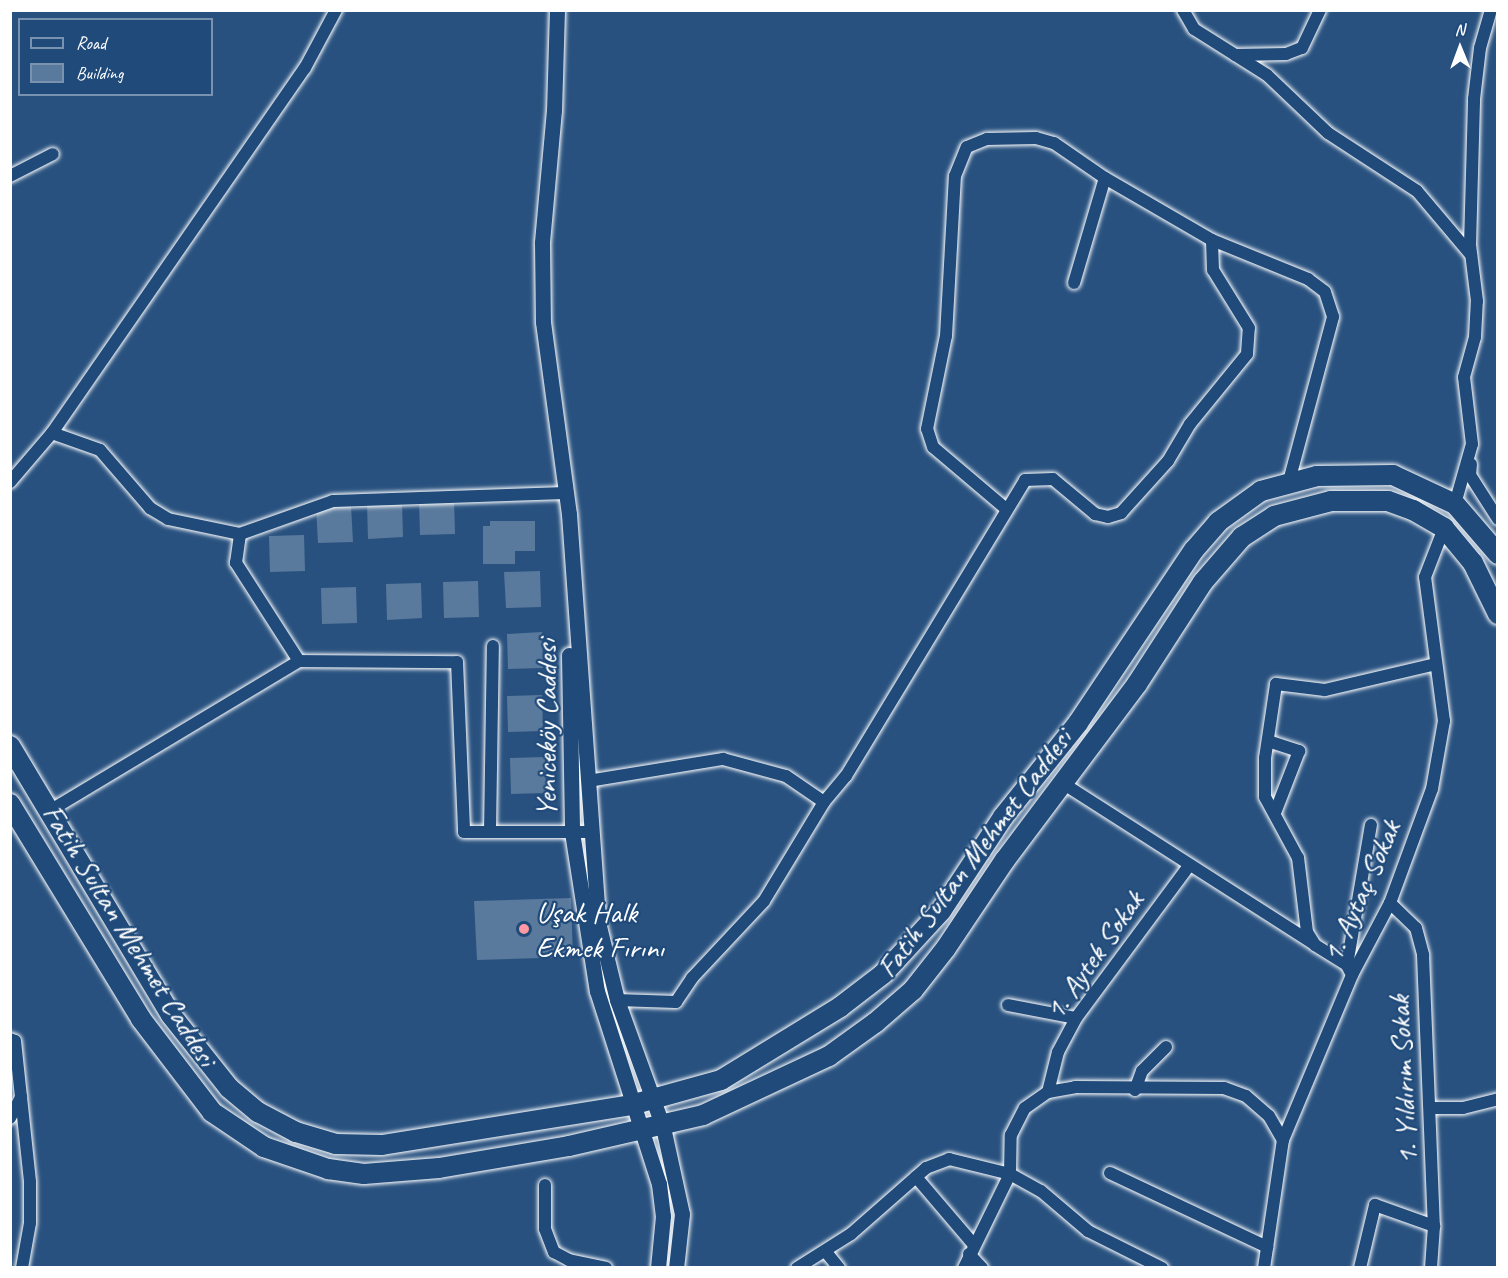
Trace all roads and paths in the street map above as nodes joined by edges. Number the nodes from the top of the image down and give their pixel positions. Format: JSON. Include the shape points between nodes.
{"nodes":[{"id":1,"x":336,"y":10,"type":"edge"},
{"id":2,"x":557,"y":10,"type":"edge"},
{"id":3,"x":1183,"y":10,"type":"edge"},
{"id":4,"x":1320,"y":10,"type":"edge"},
{"id":5,"x":1491,"y":10,"type":"edge"},
{"id":6,"x":1233,"y":55,"type":"junction"},
{"id":7,"x":53,"y":154,"type":"dead end"},
{"id":8,"x":10,"y":176,"type":"edge"},
{"id":9,"x":1105,"y":178,"type":"junction"},
{"id":10,"x":1212,"y":240,"type":"junction"},
{"id":11,"x":1472,"y":256,"type":"junction"},
{"id":12,"x":1074,"y":283,"type":"dead end"},
{"id":13,"x":52,"y":433,"type":"junction"},
{"id":14,"x":1472,"y":444,"type":"junction"},
{"id":15,"x":1289,"y":481,"type":"junction"},
{"id":16,"x":10,"y":482,"type":"edge"},
{"id":17,"x":566,"y":493,"type":"junction"},
{"id":18,"x":1455,"y":504,"type":"junction"},
{"id":19,"x":1005,"y":508,"type":"junction"},
{"id":20,"x":1497,"y":519,"type":"edge"},
{"id":21,"x":1444,"y":528,"type":"junction"},
{"id":22,"x":240,"y":534,"type":"junction"},
{"id":23,"x":1497,"y":554,"type":"edge"},
{"id":24,"x":1497,"y":614,"type":"edge"},
{"id":25,"x":576,"y":621,"type":"junction"},
{"id":26,"x":493,"y":646,"type":"dead end"},
{"id":27,"x":299,"y":661,"type":"junction"},
{"id":28,"x":1436,"y":664,"type":"junction"},
{"id":29,"x":1268,"y":741,"type":"junction"},
{"id":30,"x":10,"y":746,"type":"edge"},
{"id":31,"x":588,"y":781,"type":"junction"},
{"id":32,"x":1064,"y":784,"type":"junction"},
{"id":33,"x":824,"y":802,"type":"junction"},
{"id":34,"x":10,"y":804,"type":"edge"},
{"id":35,"x":51,"y":810,"type":"junction"},
{"id":36,"x":1275,"y":813,"type":"junction"},
{"id":37,"x":1371,"y":825,"type":"dead end"},
{"id":38,"x":490,"y":831,"type":"junction"},
{"id":39,"x":572,"y":832,"type":"junction"},
{"id":40,"x":590,"y":832,"type":"junction"},
{"id":41,"x":1189,"y":866,"type":"junction"},
{"id":42,"x":1390,"y":903,"type":"junction"},
{"id":43,"x":1315,"y":945,"type":"junction"},
{"id":44,"x":1349,"y":970,"type":"junction"},
{"id":45,"x":617,"y":1000,"type":"junction"},
{"id":46,"x":1008,"y":1005,"type":"dead end"},
{"id":47,"x":1076,"y":1018,"type":"junction"},
{"id":48,"x":10,"y":1039,"type":"edge"},
{"id":49,"x":1166,"y":1047,"type":"dead end"},
{"id":50,"x":1135,"y":1090,"type":"junction"},
{"id":51,"x":1048,"y":1092,"type":"junction"},
{"id":52,"x":21,"y":1098,"type":"junction"},
{"id":53,"x":653,"y":1100,"type":"junction"},
{"id":54,"x":1497,"y":1100,"type":"edge"},
{"id":55,"x":631,"y":1105,"type":"junction"},
{"id":56,"x":1431,"y":1108,"type":"junction"},
{"id":57,"x":10,"y":1118,"type":"edge"},
{"id":58,"x":663,"y":1127,"type":"junction"},
{"id":59,"x":641,"y":1131,"type":"junction"},
{"id":60,"x":1283,"y":1140,"type":"junction"},
{"id":61,"x":1110,"y":1173,"type":"dead end"},
{"id":62,"x":1010,"y":1174,"type":"junction"},
{"id":63,"x":916,"y":1177,"type":"junction"},
{"id":64,"x":545,"y":1185,"type":"dead end"},
{"id":65,"x":1434,"y":1227,"type":"junction"},
{"id":66,"x":1267,"y":1247,"type":"junction"},
{"id":67,"x":972,"y":1250,"type":"junction"},
{"id":68,"x":826,"y":1252,"type":"junction"},
{"id":69,"x":22,"y":1268,"type":"edge"},
{"id":70,"x":606,"y":1268,"type":"edge"},
{"id":71,"x":658,"y":1268,"type":"edge"},
{"id":72,"x":676,"y":1268,"type":"edge"},
{"id":73,"x":797,"y":1268,"type":"edge"},
{"id":74,"x":839,"y":1268,"type":"edge"},
{"id":75,"x":963,"y":1268,"type":"edge"},
{"id":76,"x":982,"y":1268,"type":"edge"},
{"id":77,"x":1162,"y":1268,"type":"edge"},
{"id":78,"x":1264,"y":1268,"type":"edge"},
{"id":79,"x":1360,"y":1268,"type":"edge"},
{"id":80,"x":1431,"y":1268,"type":"edge"}],
"edges":[{"from":1,"to":13,"type":"street","via":[[305,68]]},
{"from":2,"to":17,"type":"street","via":[[554,110],[542,243],[543,299]]},
{"from":3,"to":6,"type":"street","via":[[1194,29]]},
{"from":4,"to":6,"type":"street","via":[[1302,48],[1286,54]]},
{"from":5,"to":11,"type":"street","via":[[1480,48],[1474,99]]},
{"from":6,"to":11,"type":"street","via":[[1267,75],[1328,133],[1417,191]]},
{"from":7,"to":8,"type":"street"},
{"from":9,"to":10,"type":"street"},
{"from":9,"to":12,"type":"street"},
{"from":9,"to":19,"type":"street","via":[[1070,152],[1036,138],[987,139],[967,147],[955,176],[946,336],[927,429],[933,447]]},
{"from":10,"to":15,"type":"street","via":[[1308,279],[1332,305]]},
{"from":10,"to":19,"type":"street","via":[[1213,270],[1250,328],[1247,354],[1190,424],[1168,461],[1114,515],[1095,514],[1068,487],[1040,476],[1025,480]]},
{"from":11,"to":14,"type":"street","via":[[1477,301],[1475,337],[1464,377]]},
{"from":13,"to":16,"type":"street"},
{"from":13,"to":22,"type":"street","via":[[100,450],[150,508],[168,519]]},
{"from":14,"to":18,"type":"street"},
{"from":14,"to":20,"type":"street","via":[[1470,476]]},
{"from":15,"to":18,"type":"main road","name":"Fatih Sultan Mehmet Caddesi","via":[[1348,472],[1393,475]]},
{"from":15,"to":53,"type":"main road","name":"Fatih Sultan Mehmet Caddesi","via":[[1243,503],[1194,550],[1078,723],[1003,817],[940,911],[883,974],[789,1041],[721,1080]]},
{"from":17,"to":22,"type":"street","via":[[333,501]]},
{"from":17,"to":25,"type":"street"},
{"from":18,"to":21,"type":"main road"},
{"from":18,"to":23,"type":"main road","name":"Fatih Sultan Mehmet Caddesi"},
{"from":19,"to":33,"type":"street","via":[[846,776]]},
{"from":21,"to":24,"type":"main road","name":"Fatih Sultan Mehmet Caddesi","via":[[1473,563]]},
{"from":21,"to":28,"type":"street","name":"1. Aytaç Sokak","via":[[1425,577]]},
{"from":21,"to":32,"type":"main road","name":"Fatih Sultan Mehmet Caddesi","via":[[1388,501],[1331,501],[1274,516],[1242,537],[1203,582]]},
{"from":22,"to":27,"type":"street","via":[[236,563]]},
{"from":25,"to":31,"type":"street","name":"Yeniceköy Caddesi"},
{"from":25,"to":39,"type":"street","name":"Yeniceköy Caddesi","via":[[570,629],[567,728]]},
{"from":26,"to":38,"type":"street"},
{"from":27,"to":35,"type":"street"},
{"from":27,"to":38,"type":"street","via":[[457,662],[464,831]]},
{"from":28,"to":29,"type":"street","via":[[1325,690],[1276,684]]},
{"from":28,"to":42,"type":"street","name":"1. Aytaç Sokak","via":[[1444,721],[1432,789]]},
{"from":29,"to":36,"type":"street","via":[[1264,783]]},
{"from":29,"to":36,"type":"street","via":[[1299,751]]},
{"from":30,"to":35,"type":"main road","name":"Fatih Sultan Mehmet Caddesi"},
{"from":31,"to":33,"type":"street","via":[[723,759],[786,776]]},
{"from":31,"to":40,"type":"street","name":"Yeniceköy Caddesi"},
{"from":32,"to":41,"type":"street"},
{"from":32,"to":58,"type":"main road","name":"Fatih Sultan Mehmet Caddesi","via":[[913,990],[875,1023],[829,1056],[738,1102]]},
{"from":33,"to":45,"type":"street","via":[[764,901],[692,978],[676,1002]]},
{"from":34,"to":59,"type":"main road","name":"Fatih Sultan Mehmet Caddesi","via":[[141,1019],[188,1086],[212,1112],[264,1148],[328,1169],[397,1173]]},
{"from":35,"to":55,"type":"main road","name":"Fatih Sultan Mehmet Caddesi","via":[[171,1015],[229,1088],[258,1112],[296,1132],[336,1144],[381,1145]]},
{"from":36,"to":43,"type":"street","via":[[1298,858],[1307,932]]},
{"from":37,"to":44,"type":"street"},
{"from":38,"to":39,"type":"street"},
{"from":39,"to":40,"type":"street"},
{"from":39,"to":55,"type":"street","name":"Yeniceköy Caddesi","via":[[597,991]]},
{"from":40,"to":45,"type":"street","name":"Yeniceköy Caddesi","via":[[598,922]]},
{"from":41,"to":43,"type":"street"},
{"from":41,"to":47,"type":"street","name":"1. Aytek Sokak"},
{"from":42,"to":44,"type":"street","name":"1. Aytaç Sokak"},
{"from":42,"to":56,"type":"street","name":"1. Yıldırım Sokak","via":[[1416,928],[1423,955]]},
{"from":43,"to":44,"type":"street"},
{"from":44,"to":60,"type":"street","name":"1. Aytaç Sokak"},
{"from":45,"to":53,"type":"street","name":"Yeniceköy Caddesi"},
{"from":46,"to":47,"type":"street"},
{"from":47,"to":51,"type":"street","name":"1. Aytek Sokak","via":[[1058,1052]]},
{"from":48,"to":52,"type":"street","via":[[15,1041]]},
{"from":49,"to":50,"type":"street","via":[[1142,1071]]},
{"from":50,"to":51,"type":"street","via":[[1075,1087]]},
{"from":50,"to":60,"type":"street","via":[[1224,1088],[1245,1096],[1269,1116]]},
{"from":51,"to":62,"type":"street","via":[[1025,1108],[1011,1135]]},
{"from":52,"to":57,"type":"street"},
{"from":52,"to":69,"type":"street","via":[[30,1203]]},
{"from":53,"to":55,"type":"main road","name":"Fatih Sultan Mehmet Caddesi"},
{"from":53,"to":58,"type":"street","name":"Yeniceköy Caddesi"},
{"from":54,"to":56,"type":"street","via":[[1463,1108]]},
{"from":55,"to":59,"type":"street","name":"Yeniceköy Caddesi"},
{"from":56,"to":65,"type":"street","name":"1. Yıldırım Sokak"},
{"from":58,"to":59,"type":"main road","name":"Fatih Sultan Mehmet Caddesi"},
{"from":58,"to":72,"type":"street","name":"Yeniceköy Caddesi","via":[[682,1214]]},
{"from":59,"to":71,"type":"street","name":"Yeniceköy Caddesi","via":[[662,1206]]},
{"from":60,"to":66,"type":"street","name":"1. Aytaç Sokak"},
{"from":61,"to":66,"type":"street"},
{"from":62,"to":63,"type":"street","via":[[962,1160],[937,1161]]},
{"from":62,"to":67,"type":"street","via":[[993,1215]]},
{"from":62,"to":77,"type":"street","via":[[1041,1191],[1088,1231]]},
{"from":63,"to":67,"type":"street"},
{"from":63,"to":68,"type":"street"},
{"from":64,"to":70,"type":"street","via":[[545,1229],[554,1252],[569,1260]]},
{"from":65,"to":79,"type":"street","via":[[1375,1205]]},
{"from":65,"to":80,"type":"street","name":"1. Yıldırım Sokak"},
{"from":66,"to":78,"type":"street","name":"1. Aytaç Sokak"},
{"from":67,"to":75,"type":"street"},
{"from":67,"to":76,"type":"street"},
{"from":68,"to":73,"type":"street"},
{"from":68,"to":74,"type":"street"}]}
